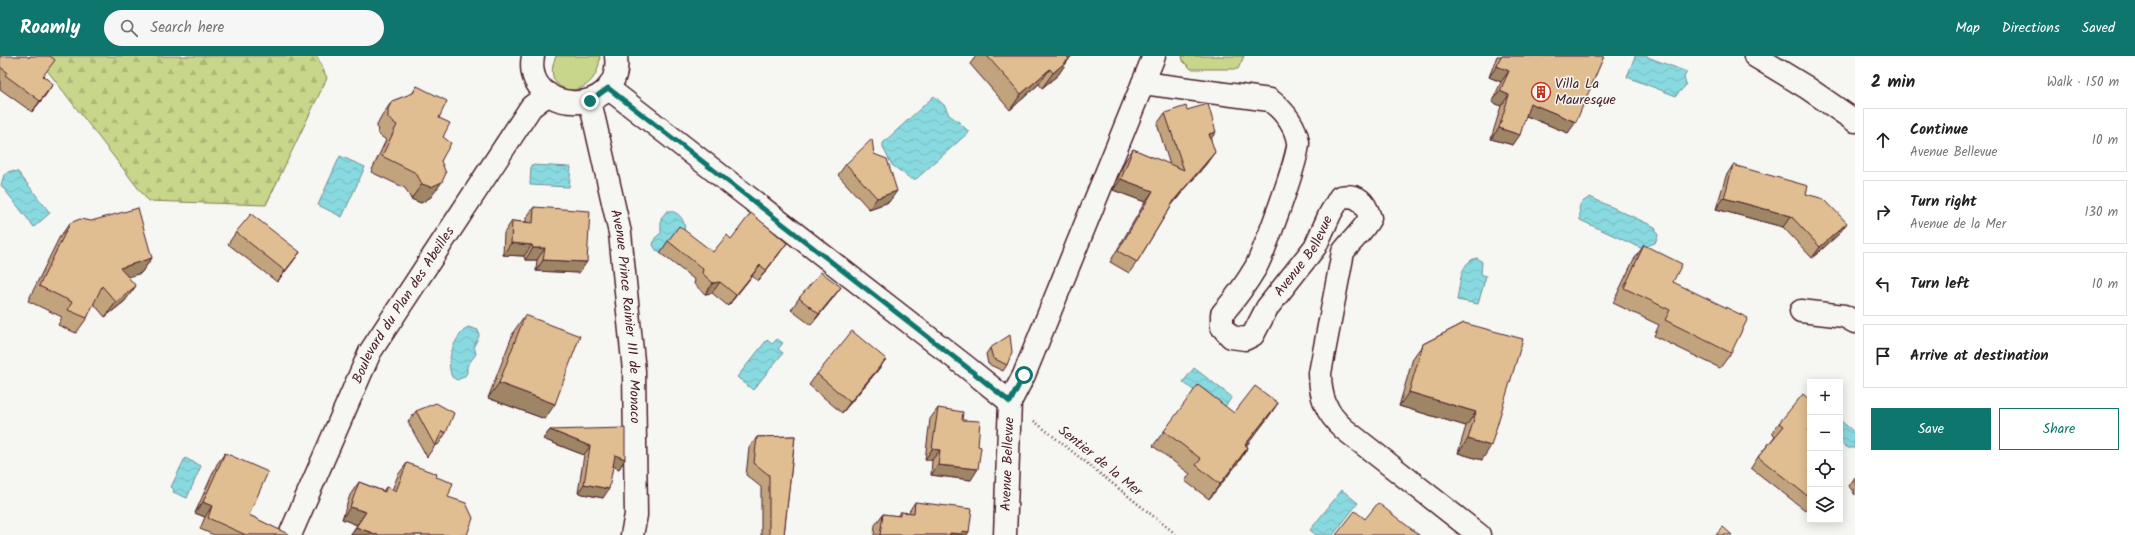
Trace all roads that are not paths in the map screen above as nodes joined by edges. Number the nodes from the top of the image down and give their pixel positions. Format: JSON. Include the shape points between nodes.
{"nodes":[{"id":1,"x":533,"y":56,"type":"edge"},
{"id":2,"x":616,"y":56,"type":"edge"},
{"id":3,"x":1154,"y":56,"type":"edge"},
{"id":4,"x":1754,"y":56,"type":"edge"},
{"id":5,"x":1143,"y":83,"type":"junction"},
{"id":6,"x":608,"y":88,"type":"junction"},
{"id":7,"x":548,"y":94,"type":"junction"},
{"id":8,"x":590,"y":101,"type":"junction"},
{"id":9,"x":1855,"y":122,"type":"edge"},
{"id":10,"x":1801,"y":312,"type":"dead end"},
{"id":11,"x":1855,"y":322,"type":"edge"},
{"id":12,"x":1010,"y":402,"type":"junction"},
{"id":13,"x":290,"y":535,"type":"edge"},
{"id":14,"x":632,"y":535,"type":"edge"},
{"id":15,"x":1006,"y":535,"type":"edge"},
{"id":16,"x":1479,"y":535,"type":"edge"}],
"edges":[{"from":1,"to":7,"type":"street","via":[[534,72],[539,84]]},
{"from":2,"to":6,"type":"street","via":[[614,76]]},
{"from":3,"to":5,"type":"street","name":"Avenue Bellevue"},
{"from":4,"to":9,"type":"street","via":[[1806,87]]},
{"from":5,"to":12,"type":"street","name":"Avenue Bellevue","via":[[1024,375]]},
{"from":5,"to":16,"type":"street","name":"Avenue Bellevue","via":[[1270,100],[1284,111],[1293,126],[1298,143],[1292,171],[1257,265],[1237,298],[1222,314],[1222,327],[1231,336],[1245,339],[1253,335],[1267,308],[1315,247],[1340,197],[1351,195],[1367,208],[1370,218],[1364,230],[1352,240],[1344,252],[1320,373],[1324,405],[1332,418],[1344,429]]},
{"from":6,"to":8,"type":"street"},
{"from":6,"to":12,"type":"street"},
{"from":7,"to":8,"type":"street","via":[[561,102]]},
{"from":7,"to":13,"type":"street","name":"Boulevard du Plan des Abeilles","via":[[531,107],[370,352]]},
{"from":8,"to":14,"type":"street","name":"Avenue Prince Rainier III de Monaco","via":[[620,233],[634,371],[636,514]]},
{"from":10,"to":11,"type":"street","via":[[1844,316]]},
{"from":12,"to":15,"type":"street","name":"Avenue Bellevue"}]}
